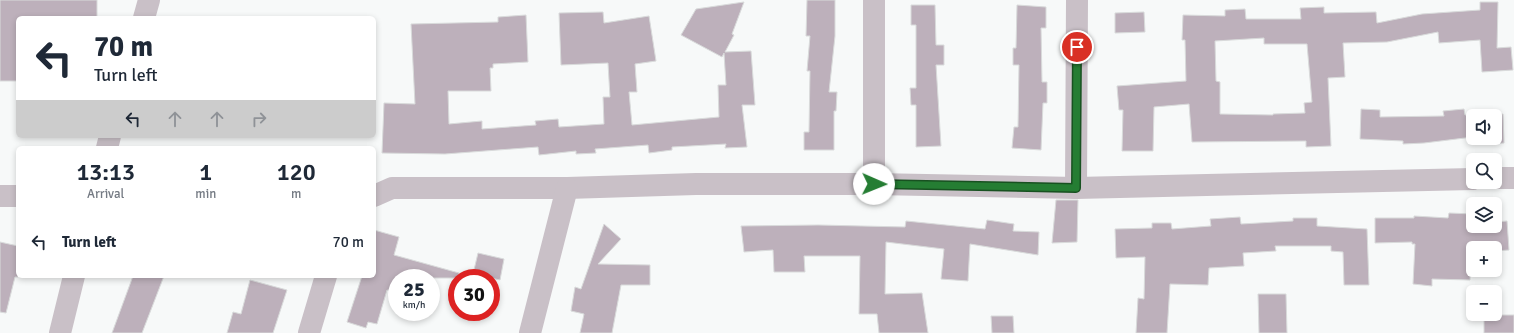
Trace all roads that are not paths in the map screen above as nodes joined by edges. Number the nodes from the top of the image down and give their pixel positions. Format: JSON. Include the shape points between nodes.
{"nodes":[{"id":1,"x":149,"y":0,"type":"edge"},
{"id":2,"x":874,"y":0,"type":"edge"},
{"id":3,"x":1077,"y":0,"type":"edge"},
{"id":4,"x":145,"y":16,"type":"edge"},
{"id":5,"x":1502,"y":178,"type":"edge"},
{"id":6,"x":1514,"y":178,"type":"edge"},
{"id":7,"x":1466,"y":179,"type":"edge"},
{"id":8,"x":874,"y":184,"type":"junction"},
{"id":9,"x":567,"y":188,"type":"junction"},
{"id":10,"x":1076,"y":188,"type":"junction"},
{"id":11,"x":376,"y":195,"type":"edge"},
{"id":12,"x":0,"y":196,"type":"edge"},
{"id":13,"x":16,"y":196,"type":"edge"},
{"id":14,"x":74,"y":278,"type":"edge"},
{"id":15,"x":325,"y":278,"type":"edge"},
{"id":16,"x":60,"y":333,"type":"edge"},
{"id":17,"x":308,"y":333,"type":"edge"},
{"id":18,"x":530,"y":333,"type":"edge"}],
"edges":[{"from":1,"to":4,"type":"street"},
{"from":2,"to":8,"type":"street"},
{"from":3,"to":10,"type":"street"},
{"from":5,"to":6,"type":"street"},
{"from":7,"to":10,"type":"street"},
{"from":8,"to":9,"type":"street","via":[[696,184]]},
{"from":8,"to":10,"type":"street"},
{"from":9,"to":11,"type":"street","via":[[392,188]]},
{"from":9,"to":18,"type":"street"},
{"from":12,"to":13,"type":"street"},
{"from":14,"to":16,"type":"street"},
{"from":15,"to":17,"type":"street"}]}
